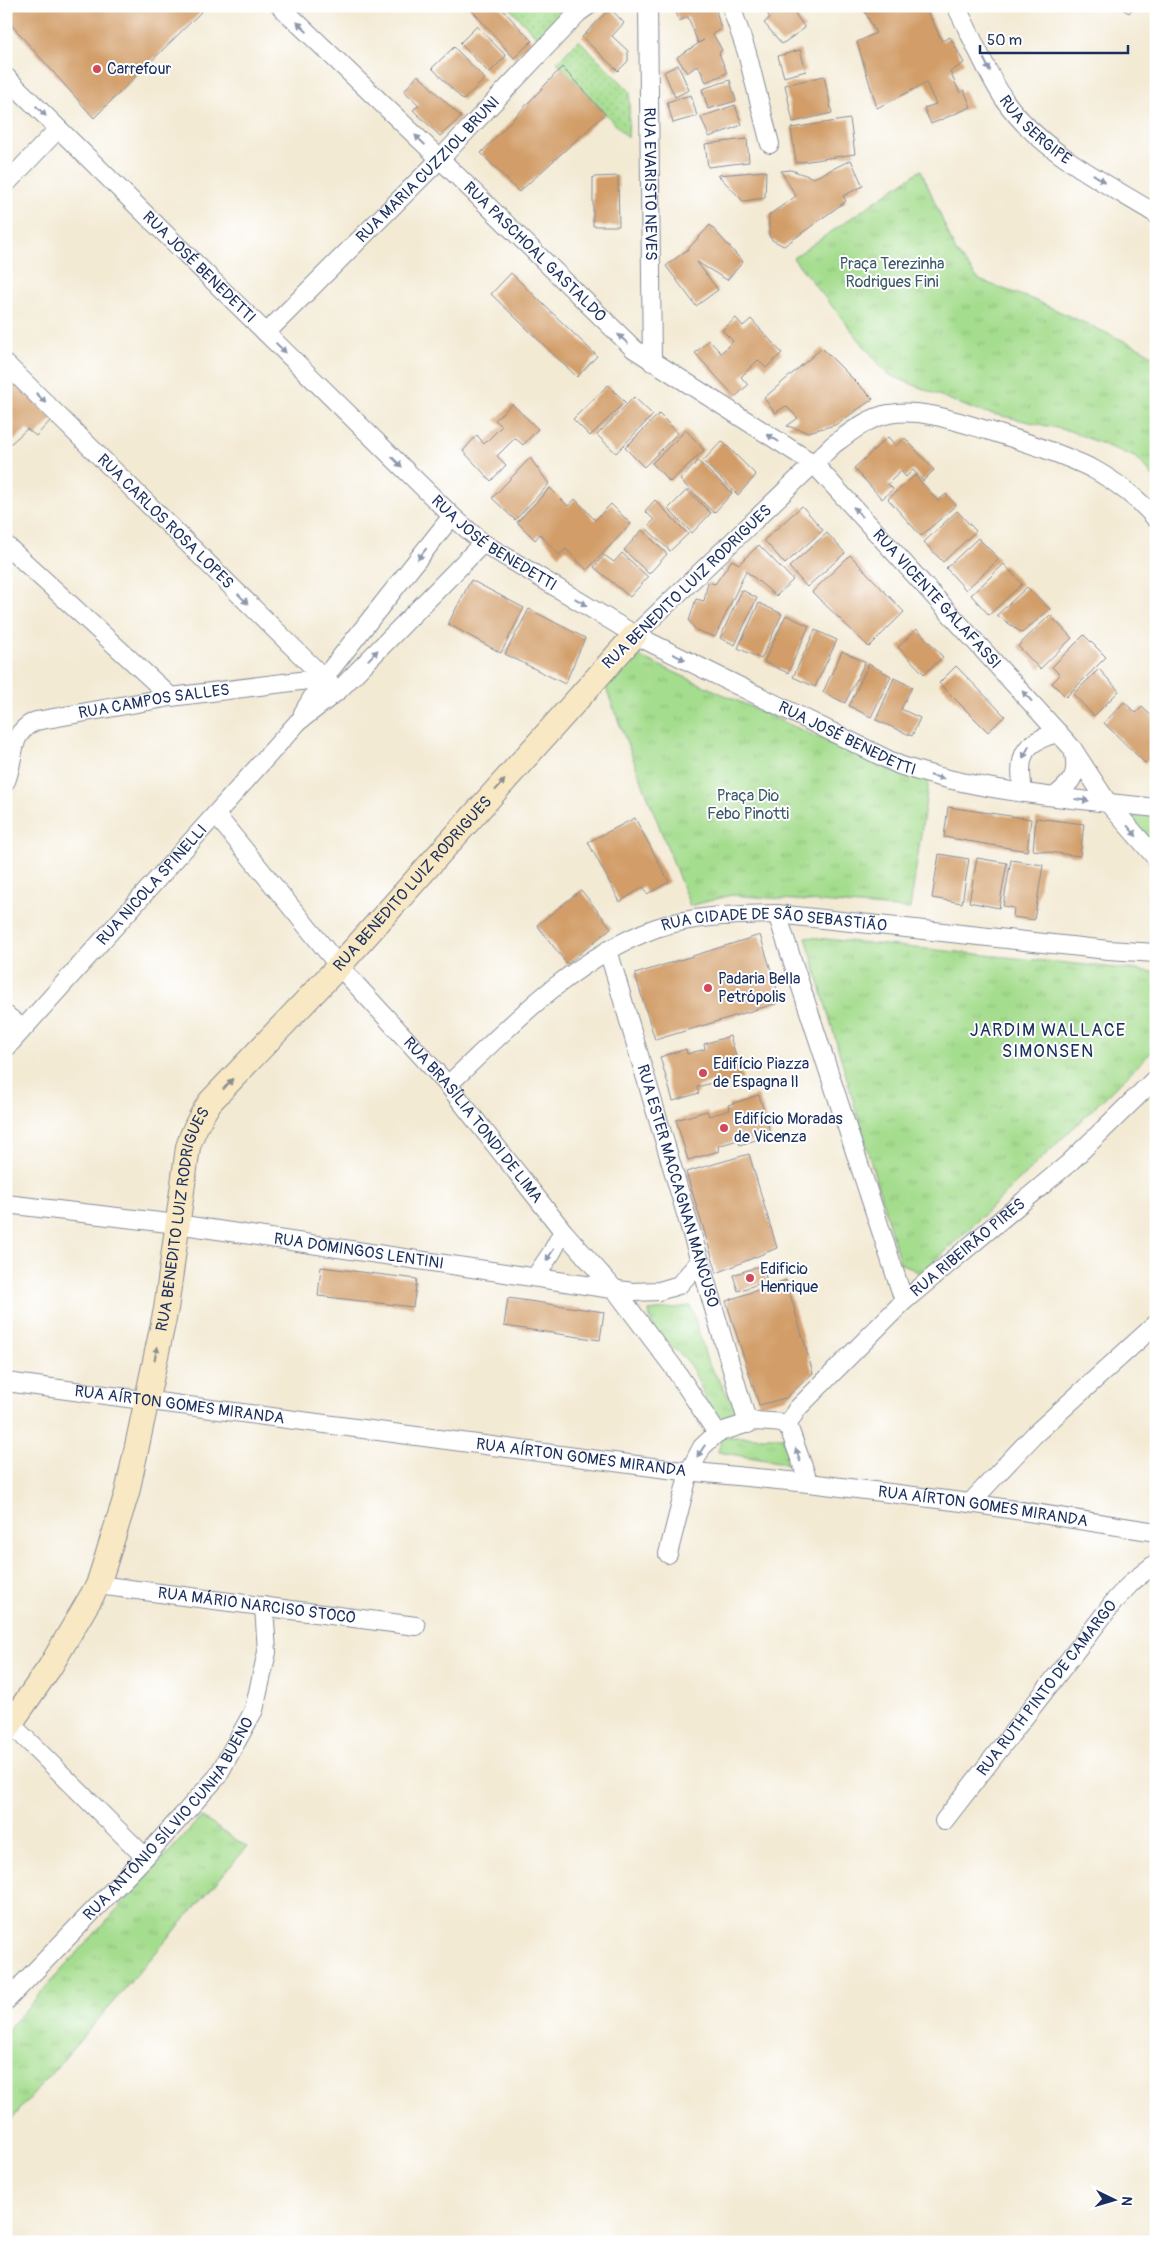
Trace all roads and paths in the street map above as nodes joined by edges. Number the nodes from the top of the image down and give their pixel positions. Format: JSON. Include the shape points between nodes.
{"nodes":[{"id":1,"x":280,"y":6,"type":"edge"},
{"id":2,"x":588,"y":6,"type":"edge"},
{"id":3,"x":648,"y":6,"type":"edge"},
{"id":4,"x":731,"y":6,"type":"edge"},
{"id":5,"x":956,"y":6,"type":"edge"},
{"id":6,"x":6,"y":77,"type":"edge"},
{"id":7,"x":58,"y":129,"type":"junction"},
{"id":8,"x":770,"y":144,"type":"dead end"},
{"id":9,"x":440,"y":159,"type":"junction"},
{"id":10,"x":6,"y":184,"type":"edge"},
{"id":11,"x":1156,"y":214,"type":"edge"},
{"id":12,"x":266,"y":333,"type":"junction"},
{"id":13,"x":652,"y":362,"type":"junction"},
{"id":14,"x":6,"y":364,"type":"edge"},
{"id":15,"x":814,"y":464,"type":"junction"},
{"id":16,"x":452,"y":516,"type":"junction"},
{"id":17,"x":1156,"y":519,"type":"edge"},
{"id":18,"x":483,"y":543,"type":"junction"},
{"id":19,"x":6,"y":545,"type":"edge"},
{"id":20,"x":635,"y":635,"type":"junction"},
{"id":21,"x":324,"y":678,"type":"junction"},
{"id":22,"x":339,"y":690,"type":"junction"},
{"id":23,"x":171,"y":697,"type":"junction"},
{"id":24,"x":298,"y":722,"type":"junction"},
{"id":25,"x":1059,"y":733,"type":"junction"},
{"id":26,"x":1073,"y":748,"type":"junction"},
{"id":27,"x":6,"y":781,"type":"edge"},
{"id":28,"x":1023,"y":791,"type":"junction"},
{"id":29,"x":1055,"y":796,"type":"junction"},
{"id":30,"x":1108,"y":803,"type":"junction"},
{"id":31,"x":1156,"y":808,"type":"edge"},
{"id":32,"x":216,"y":815,"type":"junction"},
{"id":33,"x":1156,"y":858,"type":"edge"},
{"id":34,"x":776,"y":914,"type":"junction"},
{"id":35,"x":608,"y":950,"type":"junction"},
{"id":36,"x":1156,"y":953,"type":"edge"},
{"id":37,"x":339,"y":966,"type":"junction"},
{"id":38,"x":6,"y":1015,"type":"edge"},
{"id":39,"x":22,"y":1028,"type":"junction"},
{"id":40,"x":6,"y":1048,"type":"edge"},
{"id":41,"x":1156,"y":1078,"type":"edge"},
{"id":42,"x":448,"y":1085,"type":"junction"},
{"id":43,"x":6,"y":1204,"type":"edge"},
{"id":44,"x":177,"y":1224,"type":"junction"},
{"id":45,"x":563,"y":1231,"type":"junction"},
{"id":46,"x":700,"y":1261,"type":"junction"},
{"id":47,"x":535,"y":1277,"type":"junction"},
{"id":48,"x":616,"y":1290,"type":"junction"},
{"id":49,"x":904,"y":1302,"type":"junction"},
{"id":50,"x":1156,"y":1324,"type":"edge"},
{"id":51,"x":6,"y":1382,"type":"edge"},
{"id":52,"x":146,"y":1401,"type":"junction"},
{"id":53,"x":748,"y":1424,"type":"junction"},
{"id":54,"x":787,"y":1426,"type":"junction"},
{"id":55,"x":717,"y":1433,"type":"junction"},
{"id":56,"x":689,"y":1472,"type":"junction"},
{"id":57,"x":810,"y":1483,"type":"junction"},
{"id":58,"x":970,"y":1503,"type":"junction"},
{"id":59,"x":1156,"y":1532,"type":"edge"},
{"id":60,"x":668,"y":1554,"type":"dead end"},
{"id":61,"x":1156,"y":1563,"type":"edge"},
{"id":62,"x":98,"y":1585,"type":"junction"},
{"id":63,"x":264,"y":1606,"type":"junction"},
{"id":64,"x":416,"y":1626,"type":"dead end"},
{"id":65,"x":8,"y":1724,"type":"edge"},
{"id":66,"x":944,"y":1821,"type":"dead end"},
{"id":67,"x":145,"y":1857,"type":"junction"},
{"id":68,"x":6,"y":2001,"type":"edge"}],
"edges":[{"from":9,"to":1,"type":"street","name":"RUA PASCHOAL GASTALDO","one_way":true},
{"from":2,"to":9,"type":"street","name":"RUA MARIA CUZZIOL BRUNI"},
{"from":3,"to":13,"type":"street","name":"RUA EVARISTO NEVES"},
{"from":4,"to":8,"type":"street","via":[[747,53]]},
{"from":5,"to":11,"type":"street","name":"RUA SERGIPE","one_way":true,"via":[[1001,94],[1026,125],[1062,155]]},
{"from":6,"to":7,"type":"street","name":"RUA JOSÉ BENEDETTI","one_way":true},
{"from":7,"to":10,"type":"street"},
{"from":7,"to":12,"type":"street","name":"RUA JOSÉ BENEDETTI"},
{"from":9,"to":12,"type":"street","name":"RUA MARIA CUZZIOL BRUNI"},
{"from":13,"to":9,"type":"street","name":"RUA PASCHOAL GASTALDO","one_way":true,"via":[[621,337]]},
{"from":12,"to":16,"type":"street","name":"RUA JOSÉ BENEDETTI","one_way":true},
{"from":15,"to":13,"type":"street","name":"RUA PASCHOAL GASTALDO","one_way":true},
{"from":14,"to":21,"type":"street","name":"RUA CARLOS ROSA LOPES","one_way":true},
{"from":15,"to":17,"type":"street","name":"RUA BENEDITO LUIZ RODRIGUES","via":[[854,429],[887,414],[944,417],[1046,448],[1095,470],[1130,494]]},
{"from":15,"to":20,"type":"street","name":"RUA BENEDITO LUIZ RODRIGUES"},
{"from":25,"to":15,"type":"street","name":"RUA VICENTE GALAFASSI","one_way":true},
{"from":16,"to":18,"type":"street","name":"RUA JOSÉ BENEDETTI"},
{"from":16,"to":21,"type":"street","name":"RUA NICOLA SPINELLI","one_way":true},
{"from":18,"to":20,"type":"street","name":"RUA JOSÉ BENEDETTI","one_way":true},
{"from":22,"to":18,"type":"street","name":"RUA NICOLA SPINELLI","one_way":true},
{"from":19,"to":23,"type":"street"},
{"from":20,"to":28,"type":"street","name":"RUA JOSÉ BENEDETTI","one_way":true,"via":[[899,765],[936,777]]},
{"from":37,"to":20,"type":"street","name":"RUA BENEDITO LUIZ RODRIGUES","one_way":true},
{"from":21,"to":22,"type":"street"},
{"from":21,"to":23,"type":"street","name":"RUA CAMPOS SALLES"},
{"from":21,"to":24,"type":"street","name":"RUA NICOLA SPINELLI"},
{"from":22,"to":24,"type":"street","name":"RUA NICOLA SPINELLI"},
{"from":23,"to":27,"type":"street","name":"RUA CAMPOS SALLES","via":[[28,724],[17,738]]},
{"from":24,"to":32,"type":"street","name":"RUA NICOLA SPINELLI"},
{"from":25,"to":26,"type":"street"},
{"from":25,"to":28,"type":"street","one_way":true,"via":[[1033,741],[1025,751],[1021,762]]},
{"from":26,"to":29,"type":"street","via":[[1076,761],[1072,780]]},
{"from":26,"to":30,"type":"street"},
{"from":28,"to":29,"type":"street","name":"RUA JOSÉ BENEDETTI"},
{"from":29,"to":30,"type":"street","name":"RUA JOSÉ BENEDETTI","one_way":true},
{"from":30,"to":31,"type":"street","name":"RUA JOSÉ BENEDETTI"},
{"from":30,"to":33,"type":"street","one_way":true},
{"from":32,"to":37,"type":"street","name":"RUA BRASÍLIA TONDI DE LIMA"},
{"from":32,"to":39,"type":"street","name":"RUA NICOLA SPINELLI"},
{"from":34,"to":35,"type":"street","name":"RUA CIDADE DE SÃO SEBASTIÃO","via":[[726,915],[657,928]]},
{"from":34,"to":36,"type":"street","name":"RUA CIDADE DE SÃO SEBASTIÃO"},
{"from":34,"to":49,"type":"street"},
{"from":35,"to":42,"type":"street","name":"RUA CIDADE DE SÃO SEBASTIÃO","via":[[549,990]]},
{"from":35,"to":46,"type":"street","name":"RUA ESTER MACCAGNAN MANCUSO"},
{"from":37,"to":42,"type":"street","name":"RUA BRASÍLIA TONDI DE LIMA"},
{"from":44,"to":37,"type":"street","name":"RUA BENEDITO LUIZ RODRIGUES","one_way":true,"via":[[188,1147],[201,1116],[210,1102]]},
{"from":38,"to":39,"type":"street"},
{"from":39,"to":40,"type":"street","name":"RUA NICOLA SPINELLI"},
{"from":41,"to":49,"type":"street","name":"RUA RIBEIRÃO PIRES","via":[[1069,1163]]},
{"from":42,"to":45,"type":"street","name":"RUA BRASÍLIA TONDI DE LIMA"},
{"from":43,"to":44,"type":"street","name":"RUA DOMINGOS LENTINI"},
{"from":44,"to":47,"type":"street","name":"RUA DOMINGOS LENTINI"},
{"from":52,"to":44,"type":"street","name":"RUA BENEDITO LUIZ RODRIGUES","one_way":true,"via":[[166,1309]]},
{"from":45,"to":47,"type":"street","one_way":true},
{"from":45,"to":48,"type":"street","name":"RUA BRASÍLIA TONDI DE LIMA"},
{"from":46,"to":48,"type":"street","name":"RUA DOMINGOS LENTINI","via":[[679,1285],[669,1289],[645,1292]]},
{"from":46,"to":53,"type":"street","name":"RUA ESTER MACCAGNAN MANCUSO"},
{"from":47,"to":48,"type":"street","name":"RUA DOMINGOS LENTINI"},
{"from":48,"to":55,"type":"street","name":"RUA BRASÍLIA TONDI DE LIMA"},
{"from":49,"to":54,"type":"street","name":"RUA RIBEIRÃO PIRES","via":[[797,1410]]},
{"from":50,"to":58,"type":"street","via":[[1035,1434]]},
{"from":51,"to":52,"type":"street","name":"RUA AÍRTON GOMES MIRANDA"},
{"from":52,"to":56,"type":"street","name":"RUA AÍRTON GOMES MIRANDA"},
{"from":52,"to":62,"type":"street","name":"RUA BENEDITO LUIZ RODRIGUES","via":[[127,1493]]},
{"from":53,"to":54,"type":"street","via":[[766,1421]]},
{"from":53,"to":55,"type":"street"},
{"from":57,"to":54,"type":"street","one_way":true},
{"from":55,"to":56,"type":"street","one_way":true,"via":[[702,1447]]},
{"from":56,"to":57,"type":"street","name":"RUA AÍRTON GOMES MIRANDA"},
{"from":56,"to":60,"type":"street"},
{"from":57,"to":58,"type":"street","name":"RUA AÍRTON GOMES MIRANDA"},
{"from":58,"to":59,"type":"street","name":"RUA AÍRTON GOMES MIRANDA"},
{"from":61,"to":66,"type":"street","name":"RUA RUTH PINTO DE CAMARGO","via":[[1116,1598]]},
{"from":62,"to":63,"type":"street","name":"RUA MÁRIO NARCISO STOCO"},
{"from":62,"to":65,"type":"street","name":"RUA BENEDITO LUIZ RODRIGUES","via":[[50,1667]]},
{"from":63,"to":64,"type":"street","name":"RUA MÁRIO NARCISO STOCO"},
{"from":63,"to":67,"type":"street","name":"RUA ANTÔNIO SÍLVIO CUNHA BUENO","via":[[267,1652],[254,1710],[217,1777]]},
{"from":65,"to":67,"type":"street"},
{"from":67,"to":68,"type":"street","name":"RUA ANTÔNIO SÍLVIO CUNHA BUENO"}]}
